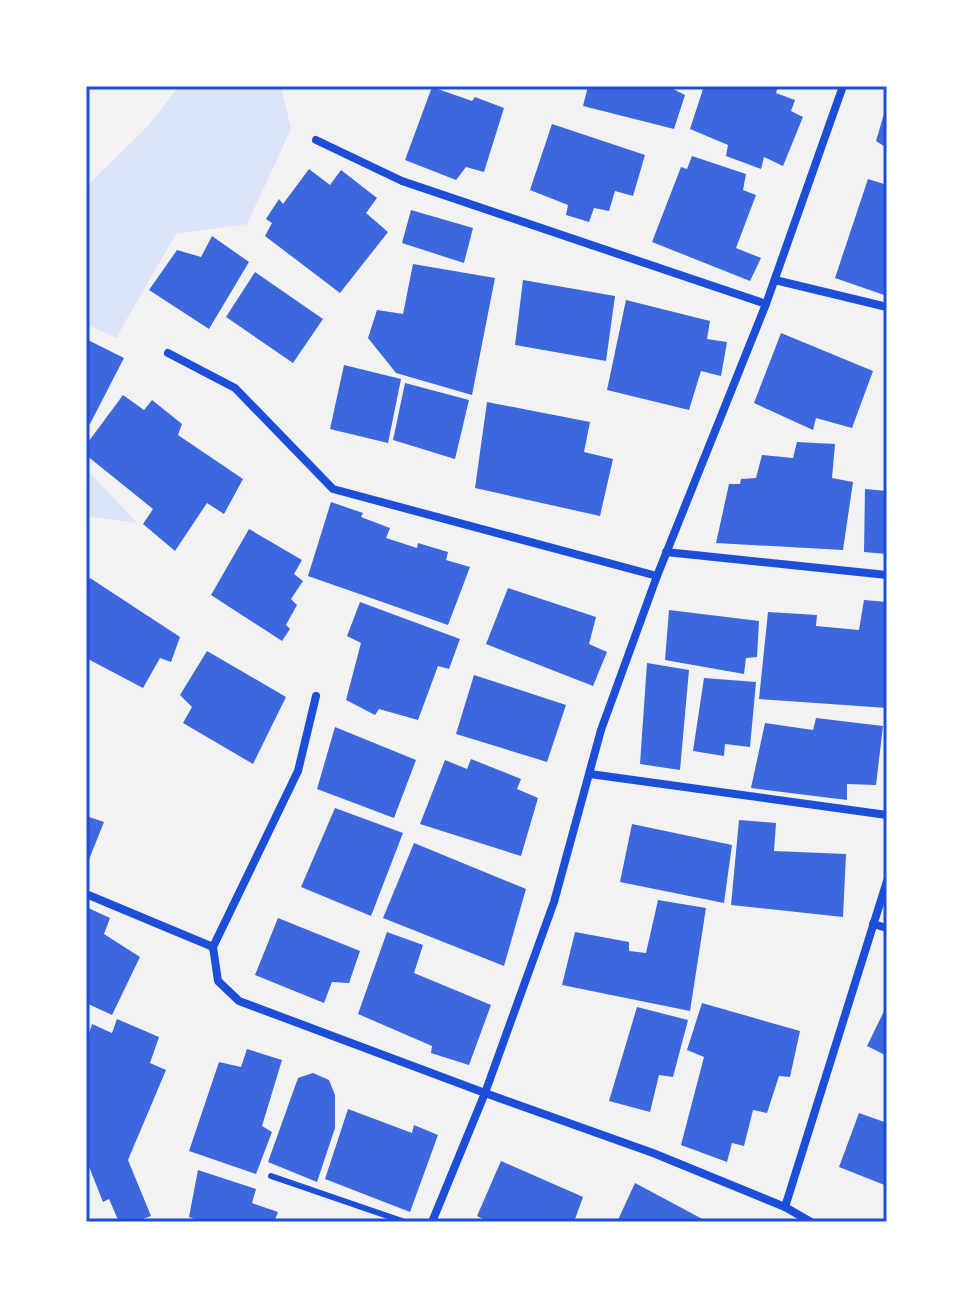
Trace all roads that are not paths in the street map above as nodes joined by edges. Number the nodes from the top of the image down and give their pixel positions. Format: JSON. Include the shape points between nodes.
{"nodes":[{"id":1,"x":843,"y":86,"type":"edge"},
{"id":2,"x":316,"y":140,"type":"dead end"},
{"id":3,"x":775,"y":280,"type":"junction"},
{"id":4,"x":766,"y":304,"type":"junction"},
{"id":5,"x":887,"y":307,"type":"edge"},
{"id":6,"x":168,"y":353,"type":"dead end"},
{"id":7,"x":666,"y":552,"type":"junction"},
{"id":8,"x":887,"y":575,"type":"edge"},
{"id":9,"x":657,"y":576,"type":"junction"},
{"id":10,"x":316,"y":696,"type":"dead end"},
{"id":11,"x":590,"y":774,"type":"junction"},
{"id":12,"x":887,"y":815,"type":"edge"},
{"id":13,"x":887,"y":881,"type":"edge"},
{"id":14,"x":86,"y":894,"type":"edge"},
{"id":15,"x":873,"y":924,"type":"junction"},
{"id":16,"x":887,"y":928,"type":"edge"},
{"id":17,"x":213,"y":947,"type":"junction"},
{"id":18,"x":485,"y":1093,"type":"junction"},
{"id":19,"x":271,"y":1176,"type":"dead end"},
{"id":20,"x":785,"y":1207,"type":"junction"},
{"id":21,"x":405,"y":1222,"type":"edge"},
{"id":22,"x":432,"y":1222,"type":"edge"},
{"id":23,"x":811,"y":1222,"type":"edge"}],
"edges":[{"from":1,"to":3,"type":"street"},
{"from":2,"to":4,"type":"street","via":[[402,181]]},
{"from":3,"to":4,"type":"street"},
{"from":3,"to":5,"type":"street"},
{"from":4,"to":7,"type":"street"},
{"from":6,"to":9,"type":"street","via":[[235,388],[333,489]]},
{"from":7,"to":8,"type":"street"},
{"from":7,"to":9,"type":"street"},
{"from":9,"to":11,"type":"street"},
{"from":10,"to":17,"type":"street","via":[[298,771]]},
{"from":11,"to":12,"type":"street"},
{"from":11,"to":18,"type":"street","via":[[554,902]]},
{"from":13,"to":15,"type":"street"},
{"from":14,"to":17,"type":"street"},
{"from":15,"to":16,"type":"street"},
{"from":15,"to":20,"type":"street"},
{"from":17,"to":18,"type":"street","via":[[218,981],[239,1001]]},
{"from":18,"to":20,"type":"street"},
{"from":18,"to":22,"type":"street"},
{"from":19,"to":21,"type":"lane"},
{"from":20,"to":23,"type":"street"}]}
